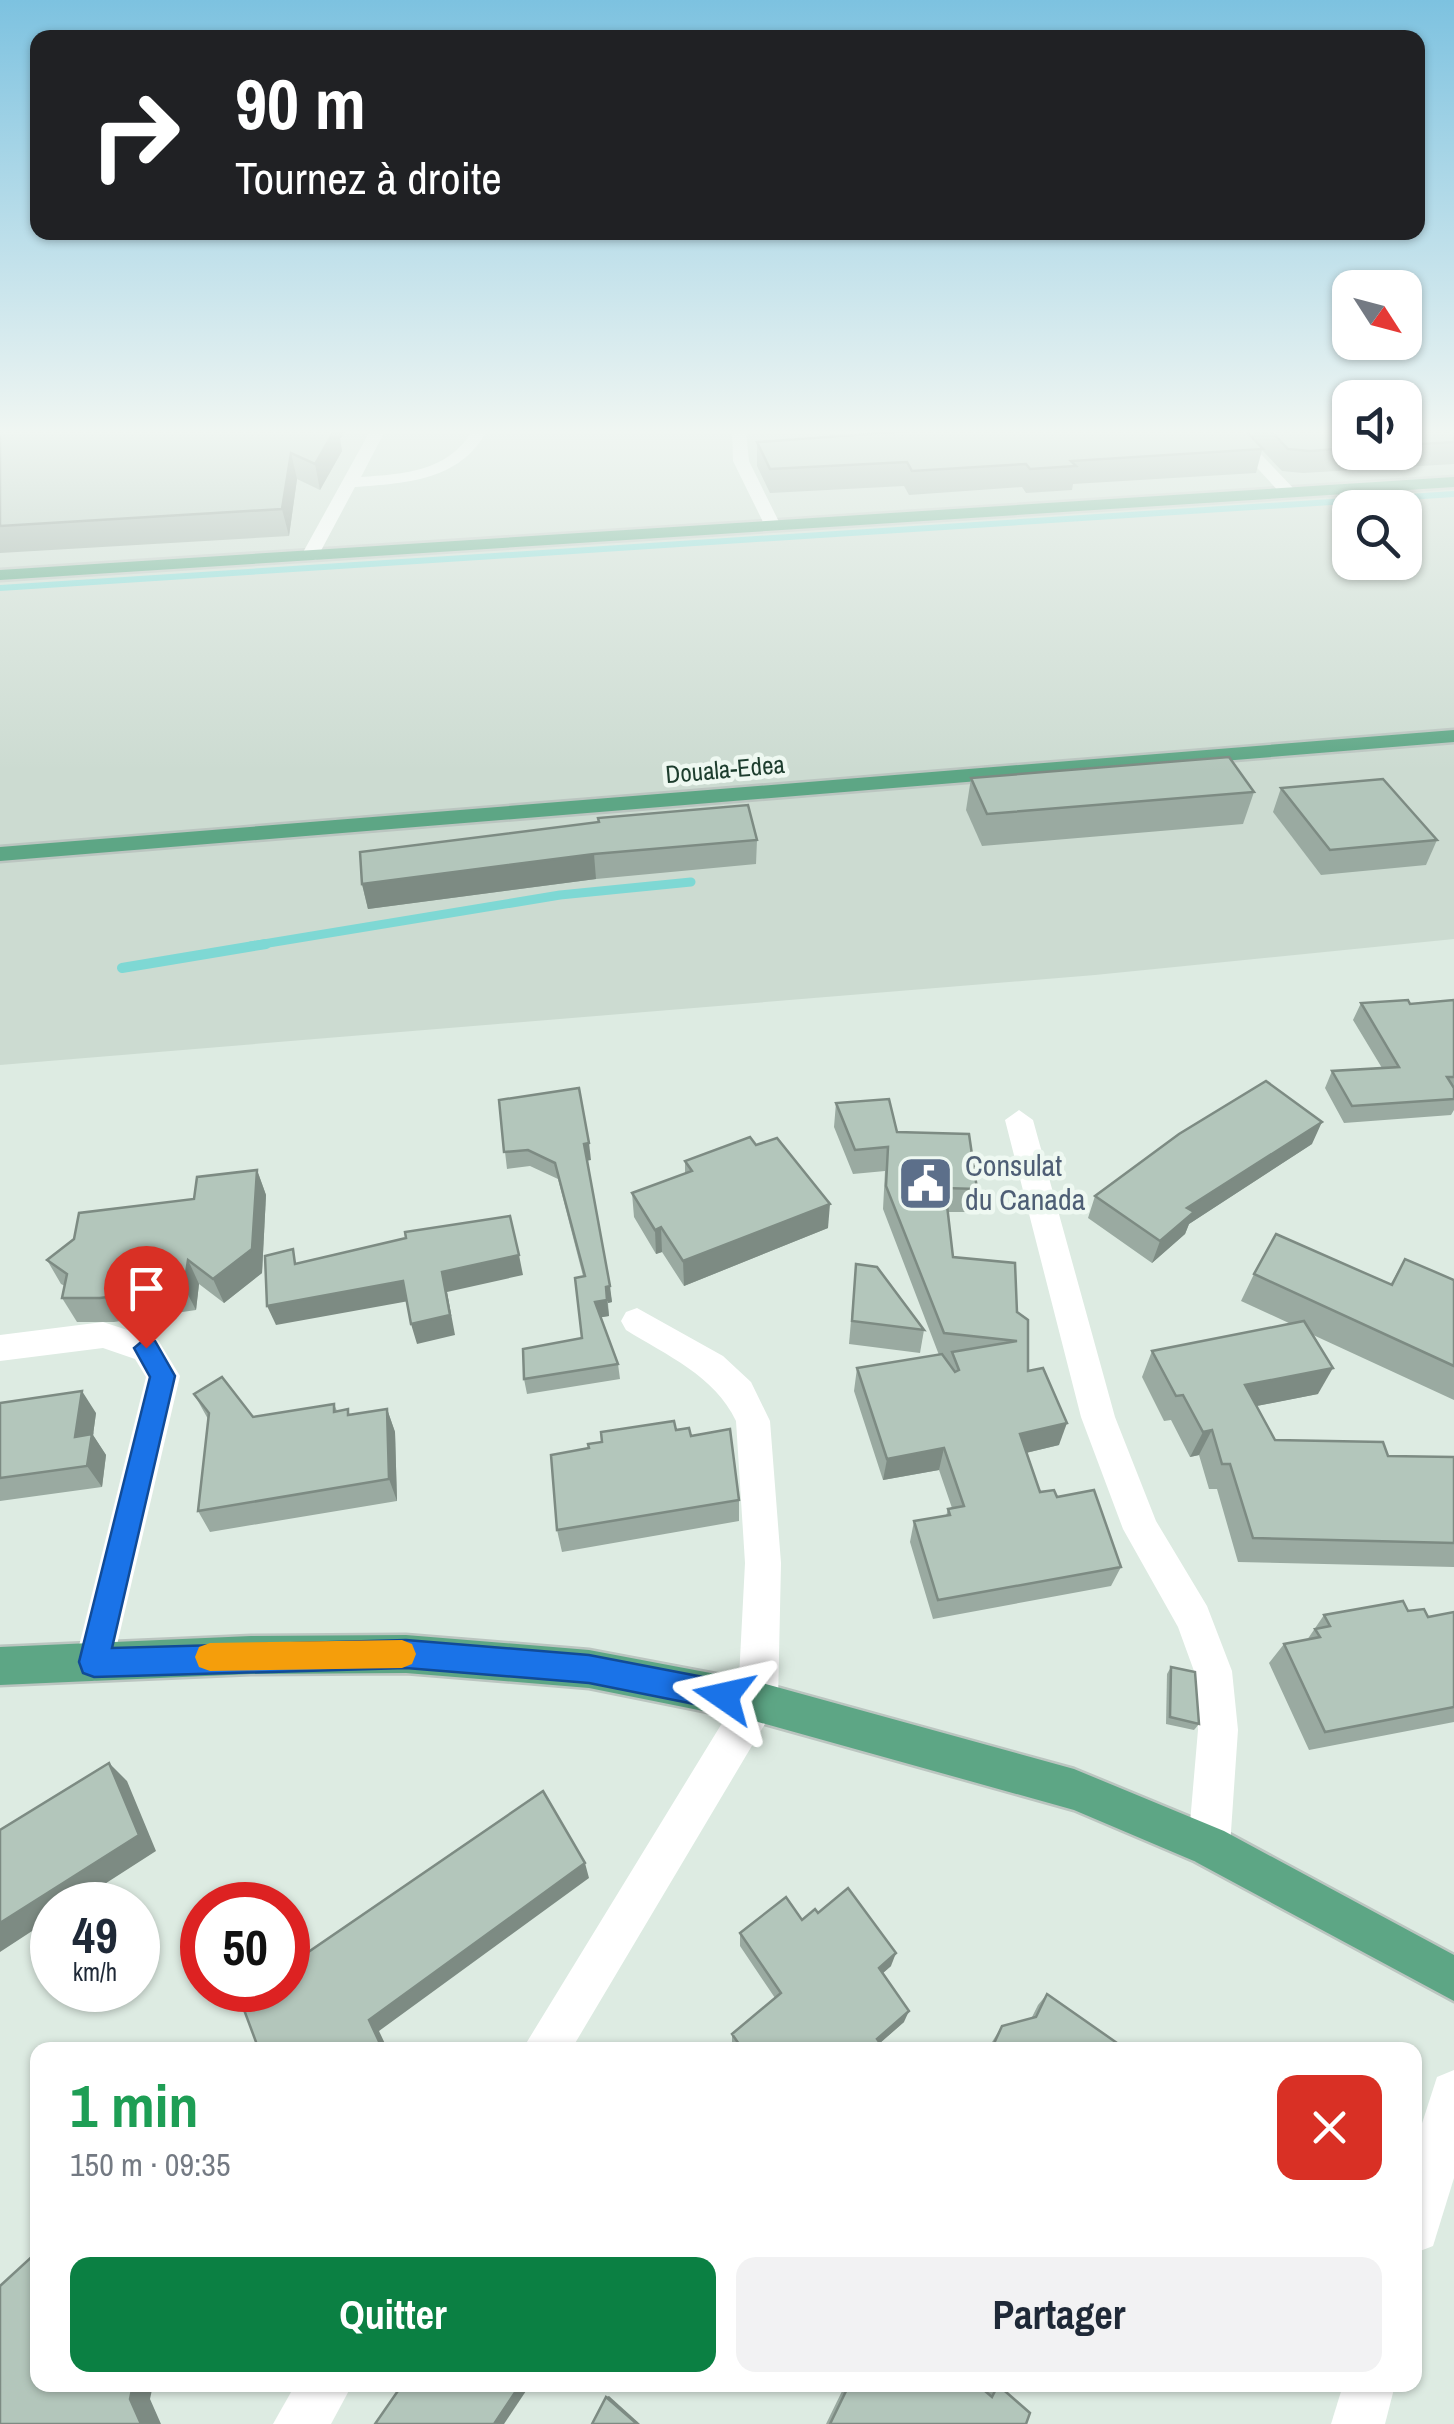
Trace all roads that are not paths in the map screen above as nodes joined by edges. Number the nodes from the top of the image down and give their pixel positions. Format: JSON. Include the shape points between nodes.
{"nodes":[{"id":1,"x":317,"y":544,"type":"edge"},
{"id":2,"x":493,"y":544,"type":"edge"},
{"id":3,"x":310,"y":556,"type":"junction"},
{"id":4,"x":0,"y":575,"type":"edge"},
{"id":5,"x":1454,"y":736,"type":"edge"},
{"id":6,"x":0,"y":854,"type":"edge"},
{"id":7,"x":1019,"y":1120,"type":"dead end"},
{"id":8,"x":637,"y":1321,"type":"dead end"},
{"id":9,"x":0,"y":1348,"type":"edge"},
{"id":10,"x":94,"y":1662,"type":"junction"},
{"id":11,"x":0,"y":1666,"type":"edge"},
{"id":12,"x":758,"y":1702,"type":"junction"},
{"id":13,"x":1208,"y":1846,"type":"junction"},
{"id":14,"x":1454,"y":1979,"type":"edge"},
{"id":15,"x":550,"y":2042,"type":"edge"},
{"id":16,"x":1454,"y":2094,"type":"edge"},
{"id":17,"x":1422,"y":2204,"type":"edge"},
{"id":18,"x":321,"y":2392,"type":"edge"},
{"id":19,"x":1368,"y":2392,"type":"edge"},
{"id":20,"x":300,"y":2424,"type":"edge"},
{"id":21,"x":1358,"y":2424,"type":"edge"}],
"edges":[{"from":1,"to":3,"type":"street"},
{"from":2,"to":3,"type":"main road"},
{"from":3,"to":4,"type":"main road"},
{"from":5,"to":6,"type":"main road","name":"Douala-Edea"},
{"from":7,"to":13,"type":"street","via":[[1098,1417],[1141,1529],[1194,1619],[1213,1671],[1218,1730]]},
{"from":8,"to":12,"type":"street","via":[[711,1366],[739,1392],[754,1421],[763,1563]]},
{"from":9,"to":10,"type":"street","via":[[103,1335],[146,1348],[162,1376]]},
{"from":10,"to":11,"type":"main road"},
{"from":10,"to":12,"type":"main road","via":[[406,1654],[589,1669]]},
{"from":12,"to":13,"type":"main road","via":[[1074,1790]]},
{"from":12,"to":15,"type":"street"},
{"from":13,"to":14,"type":"main road"},
{"from":16,"to":17,"type":"street"},
{"from":18,"to":20,"type":"street"},
{"from":19,"to":21,"type":"street"}]}
